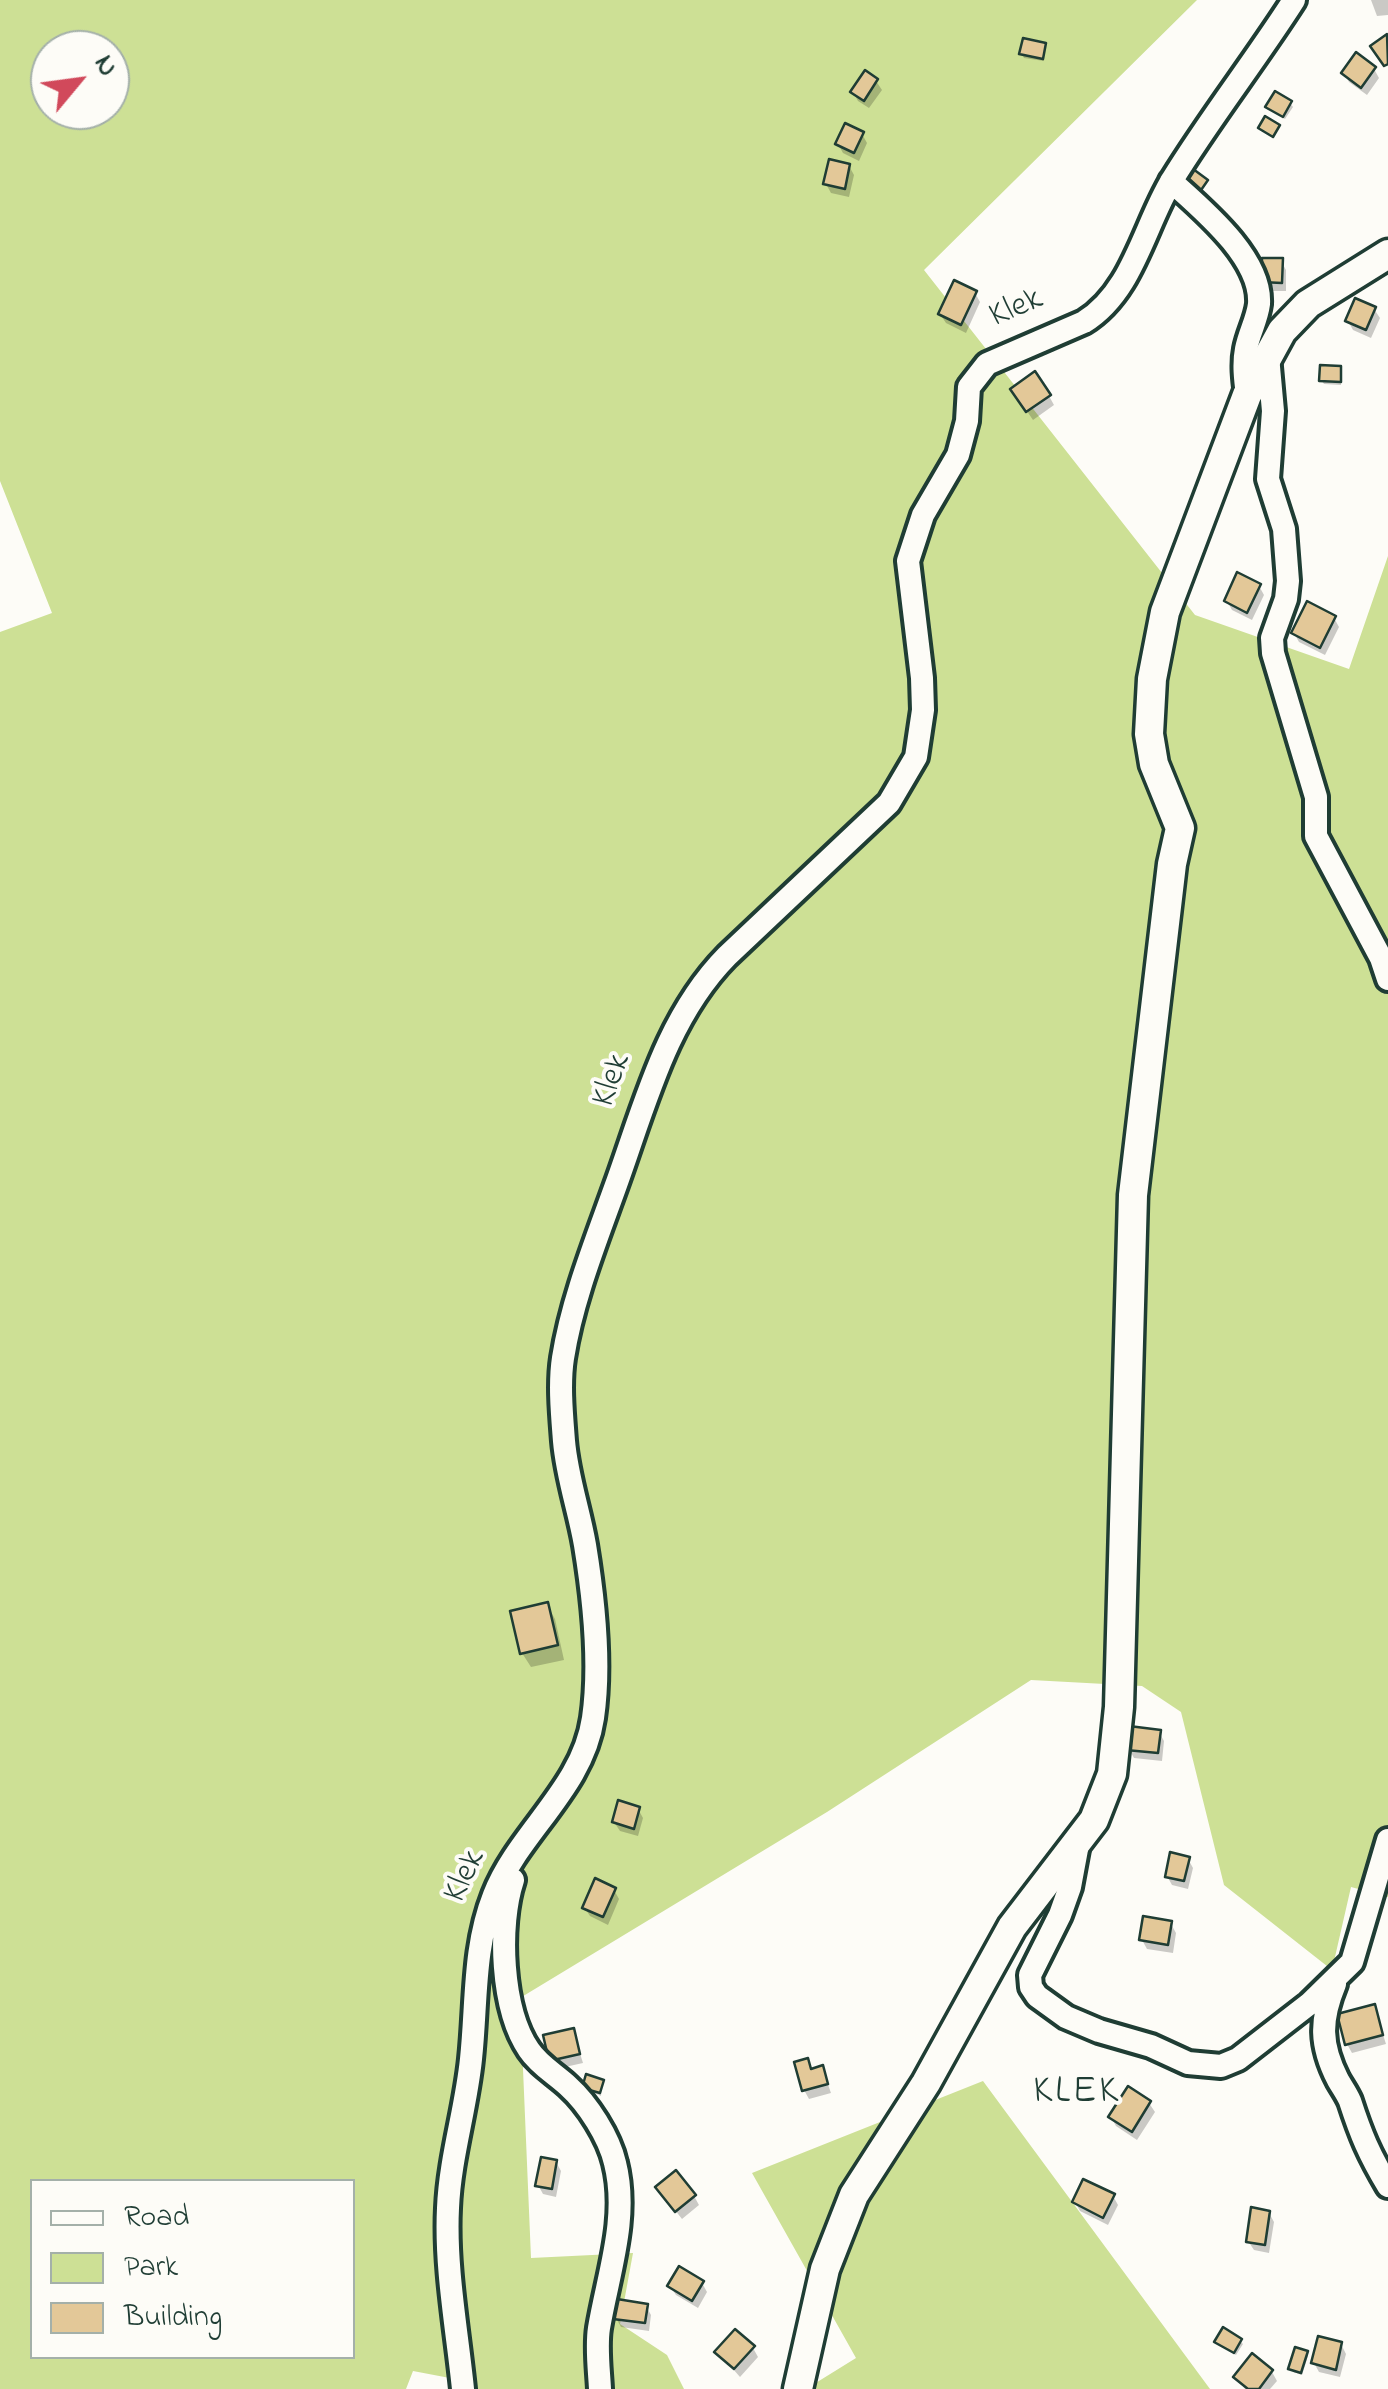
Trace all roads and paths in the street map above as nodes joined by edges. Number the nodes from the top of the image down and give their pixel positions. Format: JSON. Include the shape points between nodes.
{"nodes":[{"id":1,"x":1294,"y":0,"type":"edge"},
{"id":2,"x":1171,"y":181,"type":"junction"},
{"id":3,"x":1388,"y":254,"type":"edge"},
{"id":4,"x":1268,"y":356,"type":"junction"},
{"id":5,"x":1247,"y":395,"type":"junction"},
{"id":6,"x":1388,"y":978,"type":"edge"},
{"id":7,"x":1388,"y":1840,"type":"edge"},
{"id":8,"x":1078,"y":1844,"type":"junction"},
{"id":9,"x":523,"y":1848,"type":"junction"},
{"id":10,"x":1338,"y":1976,"type":"junction"},
{"id":11,"x":1388,"y":2186,"type":"edge"},
{"id":12,"x":463,"y":2389,"type":"edge"},
{"id":13,"x":600,"y":2389,"type":"edge"},
{"id":14,"x":798,"y":2389,"type":"edge"}],
"edges":[{"from":1,"to":2,"type":"street","name":"Klek"},
{"from":2,"to":5,"type":"street","via":[[1212,218],[1252,274],[1259,298],[1246,348]]},
{"from":2,"to":9,"type":"street","name":"Klek","via":[[1099,314],[988,364],[969,387],[958,455],[923,515],[908,561],[922,678],[916,757],[890,803],[705,979],[656,1072],[593,1249],[562,1363],[567,1468],[594,1606],[593,1719],[564,1788]]},
{"from":3,"to":4,"type":"street","via":[[1308,304]]},
{"from":4,"to":5,"type":"street"},
{"from":4,"to":6,"type":"street","via":[[1268,479],[1284,528],[1288,581],[1273,653],[1316,797],[1316,836]]},
{"from":5,"to":8,"type":"street","via":[[1165,612],[1152,679],[1154,764],[1176,812],[1180,842],[1172,864],[1133,1196],[1115,1750],[1106,1795]]},
{"from":7,"to":10,"type":"street","via":[[1352,1962]]},
{"from":8,"to":10,"type":"street","via":[[1065,1901],[1030,1975],[1037,1996],[1066,2017],[1188,2063],[1221,2066],[1238,2060]]},
{"from":8,"to":14,"type":"street","via":[[1012,1928],[854,2195],[825,2269]]},
{"from":9,"to":12,"type":"street","name":"Klek","via":[[485,1920],[472,2058],[450,2174],[447,2212]]},
{"from":9,"to":13,"type":"street","via":[[504,1928],[510,2004],[530,2051],[576,2093],[599,2126],[620,2186],[614,2263],[598,2332]]},
{"from":10,"to":11,"type":"street","via":[[1323,2011],[1323,2039],[1364,2145]]}]}
